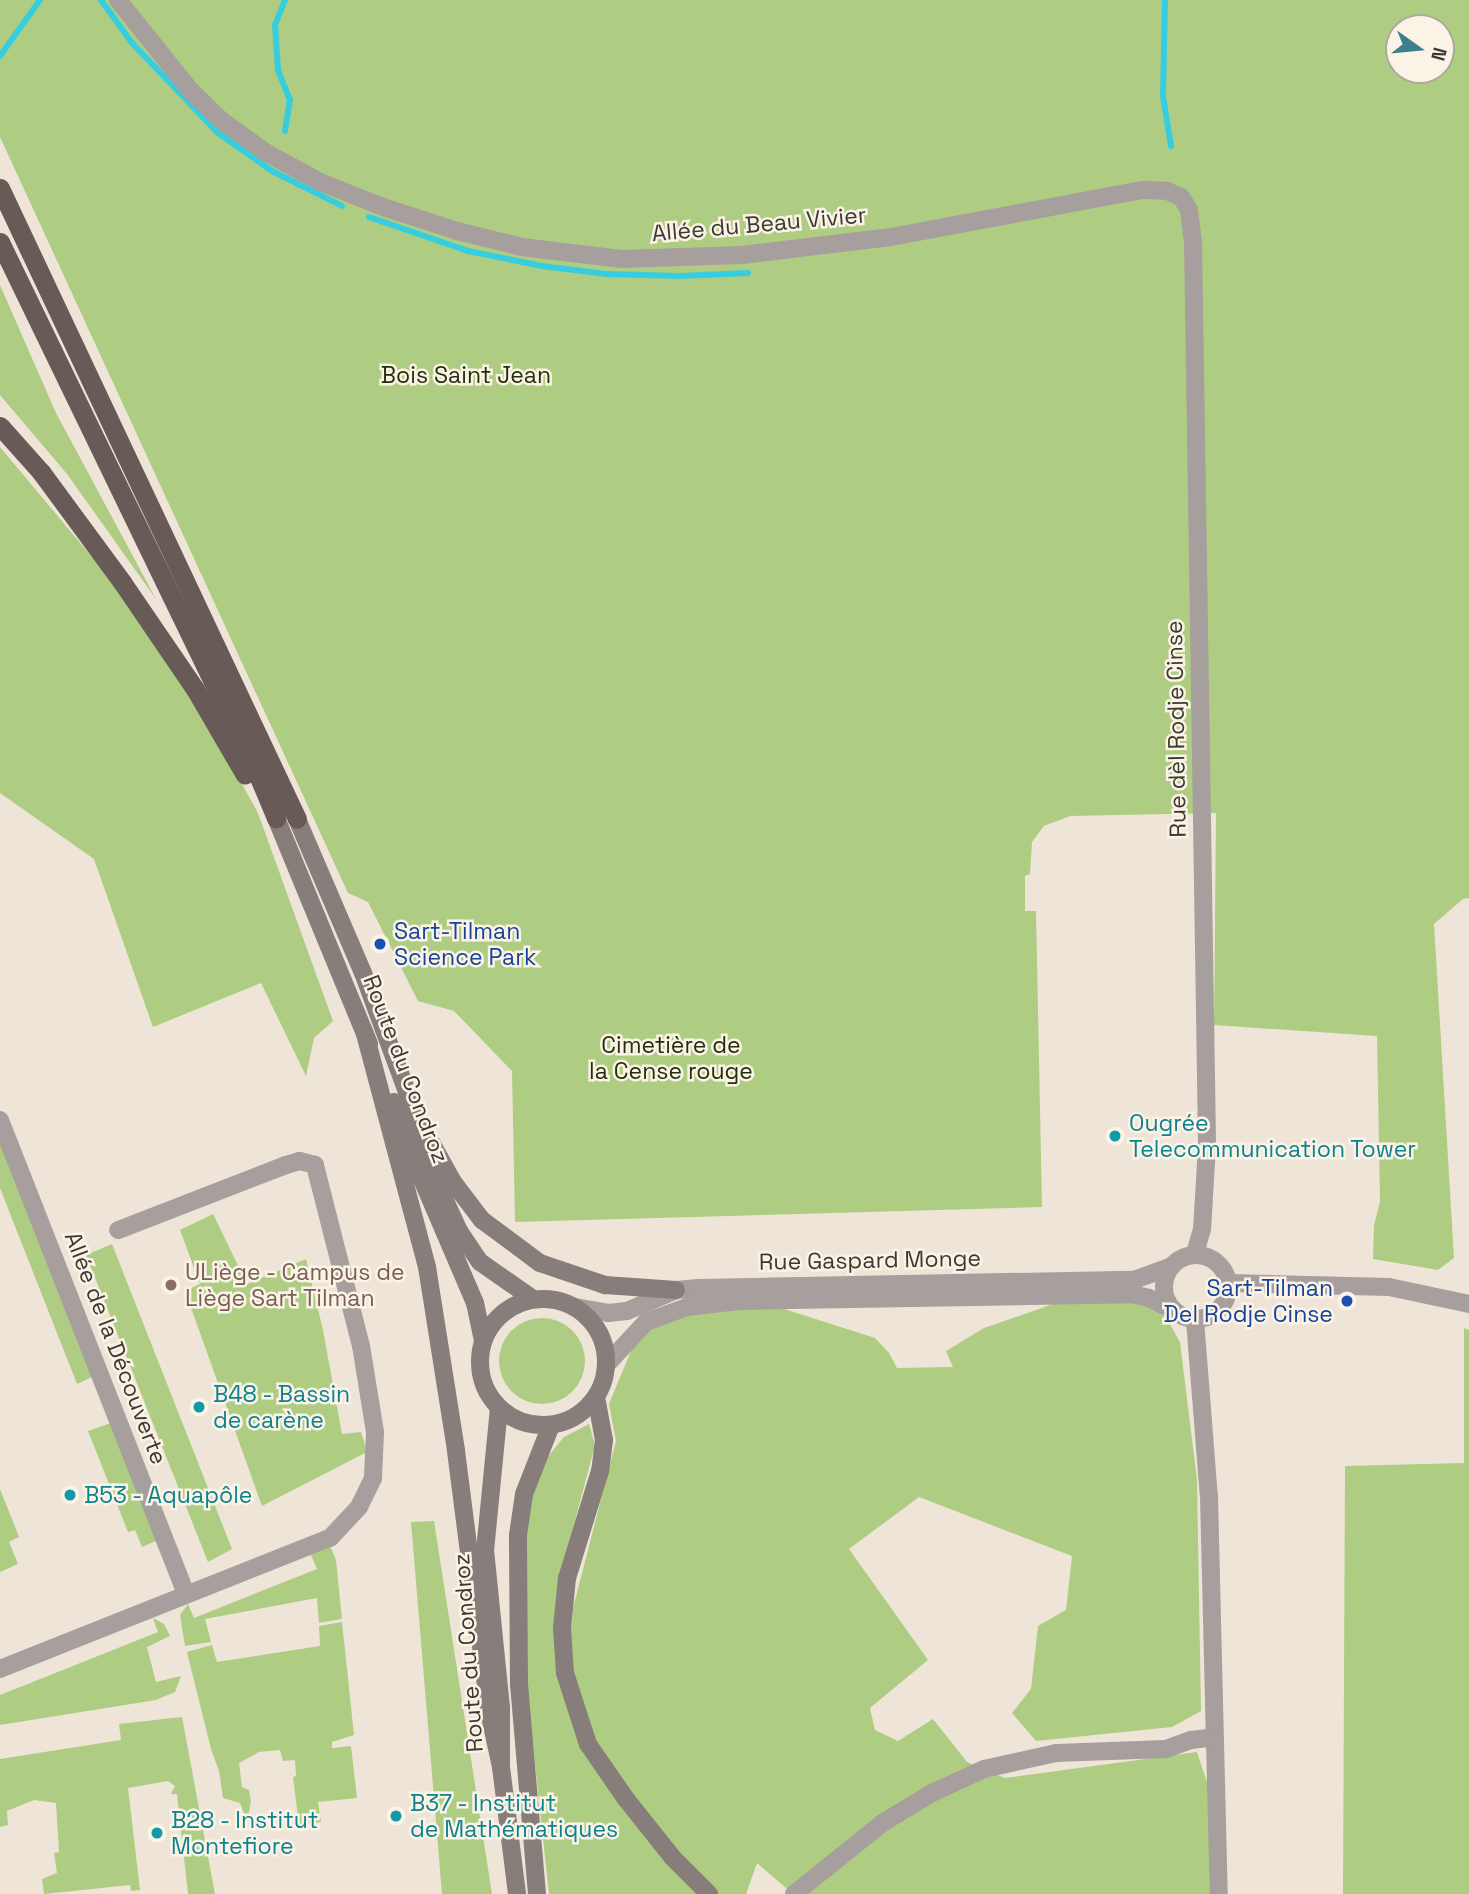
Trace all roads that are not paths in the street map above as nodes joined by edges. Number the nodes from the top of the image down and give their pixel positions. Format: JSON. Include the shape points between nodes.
{"nodes":[{"id":1,"x":118,"y":0,"type":"edge"},
{"id":2,"x":0,"y":188,"type":"edge"},
{"id":3,"x":1186,"y":203,"type":"joint"},
{"id":4,"x":0,"y":242,"type":"edge"},
{"id":5,"x":0,"y":426,"type":"edge"},
{"id":6,"x":276,"y":818,"type":"junction"},
{"id":7,"x":297,"y":819,"type":"joint"},
{"id":8,"x":365,"y":1034,"type":"junction"},
{"id":9,"x":417,"y":1119,"type":"junction"},
{"id":10,"x":0,"y":1120,"type":"edge"},
{"id":11,"x":118,"y":1230,"type":"dead end"},
{"id":12,"x":1195,"y":1254,"type":"junction"},
{"id":13,"x":1170,"y":1267,"type":"junction"},
{"id":14,"x":1228,"y":1283,"type":"junction"},
{"id":15,"x":676,"y":1290,"type":"junction"},
{"id":16,"x":533,"y":1299,"type":"junction"},
{"id":17,"x":1469,"y":1304,"type":"edge"},
{"id":18,"x":575,"y":1307,"type":"junction"},
{"id":19,"x":1173,"y":1310,"type":"junction"},
{"id":20,"x":1195,"y":1320,"type":"junction"},
{"id":21,"x":483,"y":1340,"type":"junction"},
{"id":22,"x":607,"y":1365,"type":"junction"},
{"id":23,"x":596,"y":1397,"type":"junction"},
{"id":24,"x":499,"y":1408,"type":"junction"},
{"id":25,"x":551,"y":1425,"type":"junction"},
{"id":26,"x":186,"y":1594,"type":"junction"},
{"id":27,"x":0,"y":1669,"type":"edge"},
{"id":28,"x":1214,"y":1737,"type":"junction"},
{"id":29,"x":500,"y":1767,"type":"junction"},
{"id":30,"x":517,"y":1894,"type":"edge"},
{"id":31,"x":537,"y":1894,"type":"edge"},
{"id":32,"x":709,"y":1894,"type":"edge"},
{"id":33,"x":794,"y":1894,"type":"edge"},
{"id":34,"x":1219,"y":1894,"type":"edge"}],
"edges":[{"from":1,"to":3,"type":"street","name":"Allée du Beau Vivier","via":[[191,92],[265,152],[320,182],[376,204],[522,247],[621,259],[742,255],[891,237],[1143,190],[1167,191]]},
{"from":2,"to":7,"type":"highway"},
{"from":3,"to":12,"type":"street","name":"Rue dèl Rodje Cinse","via":[[1193,242],[1208,1146],[1202,1230]]},
{"from":4,"to":6,"type":"highway"},
{"from":5,"to":6,"type":"highway","via":[[41,472],[122,583],[195,689],[254,791]]},
{"from":6,"to":8,"type":"main road","name":"Route du Condroz"},
{"from":7,"to":9,"type":"main road","name":"Route du Condroz","via":[[363,973]]},
{"from":8,"to":21,"type":"main road","name":"Route du Condroz","via":[[475,1303]]},
{"from":8,"to":29,"type":"main road","via":[[428,1266]]},
{"from":9,"to":15,"type":"main road","via":[[460,1192],[482,1220],[511,1244],[540,1263],[594,1282]]},
{"from":9,"to":16,"type":"main road","name":"Route du Condroz","via":[[429,1166],[458,1231],[480,1262]]},
{"from":10,"to":26,"type":"street","name":"Allée de la Découverte"},
{"from":11,"to":26,"type":"street","name":"Allée de la Découverte","via":[[286,1165],[309,1161],[319,1174],[361,1346],[376,1432],[373,1478],[359,1507],[330,1538]]},
{"from":12,"to":13,"type":"street"},
{"from":12,"to":14,"type":"street","via":[[1221,1266]]},
{"from":13,"to":15,"type":"street","name":"Rue Gaspard Monge","via":[[1134,1280]]},
{"from":13,"to":19,"type":"street","via":[[1163,1289]]},
{"from":14,"to":17,"type":"street","via":[[1389,1287]]},
{"from":14,"to":20,"type":"street","via":[[1220,1309]]},
{"from":15,"to":18,"type":"street","name":"Rue Gaspard Monge","via":[[627,1311]]},
{"from":16,"to":18,"type":"main road","via":[[555,1299]]},
{"from":16,"to":21,"type":"main road","via":[[512,1306],[494,1321]]},
{"from":18,"to":22,"type":"main road","via":[[592,1322],[603,1342]]},
{"from":19,"to":20,"type":"street"},
{"from":19,"to":22,"type":"street","name":"Rue Gaspard Monge","via":[[1132,1294],[739,1301],[687,1307],[646,1322]]},
{"from":20,"to":28,"type":"street","via":[[1209,1496]]},
{"from":21,"to":24,"type":"main road","via":[[479,1364],[485,1388]]},
{"from":22,"to":23,"type":"main road"},
{"from":23,"to":25,"type":"main road","via":[[577,1416]]},
{"from":23,"to":32,"type":"main road","via":[[604,1440],[600,1471],[567,1578],[562,1628],[565,1673],[588,1744],[673,1858]]},
{"from":24,"to":25,"type":"main road","via":[[514,1419]]},
{"from":24,"to":29,"type":"main road","name":"Route du Condroz","via":[[485,1550],[501,1708]]},
{"from":25,"to":31,"type":"main road","via":[[524,1494],[518,1535],[519,1685]]},
{"from":26,"to":27,"type":"street","name":"Allée de la Découverte"},
{"from":28,"to":33,"type":"street","via":[[1167,1749],[1056,1754],[984,1769],[884,1822]]},
{"from":28,"to":34,"type":"street"},
{"from":29,"to":30,"type":"main road","name":"Route du Condroz"}]}
